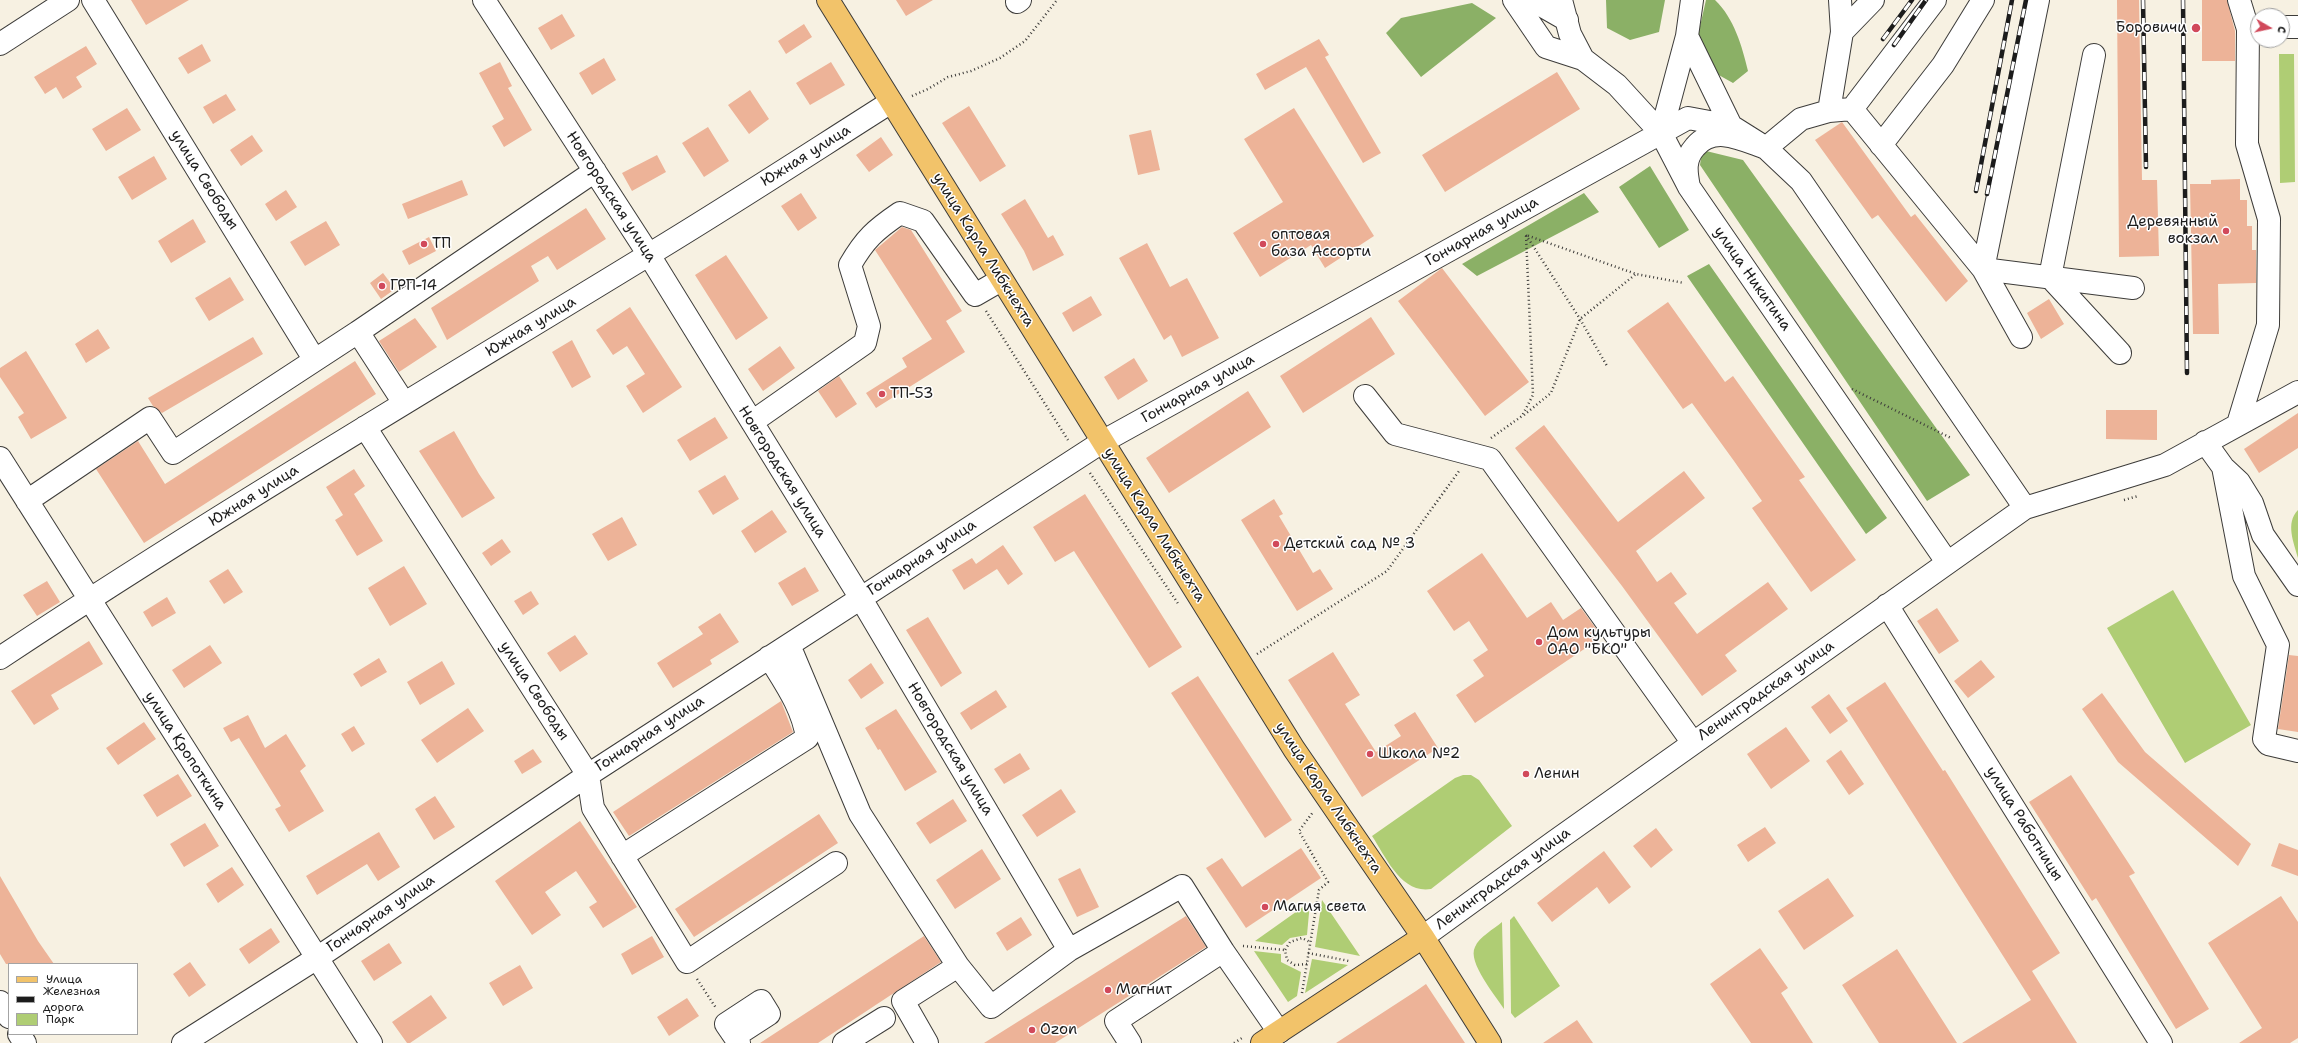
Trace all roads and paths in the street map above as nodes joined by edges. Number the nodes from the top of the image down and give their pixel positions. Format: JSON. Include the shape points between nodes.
{"nodes":[{"id":1,"x":68,"y":0,"type":"edge"},
{"id":2,"x":94,"y":0,"type":"edge"},
{"id":3,"x":484,"y":0,"type":"edge"},
{"id":4,"x":828,"y":0,"type":"edge"},
{"id":5,"x":1057,"y":0,"type":"edge"},
{"id":6,"x":1514,"y":0,"type":"edge"},
{"id":7,"x":1532,"y":0,"type":"edge"},
{"id":8,"x":1692,"y":0,"type":"edge"},
{"id":9,"x":1840,"y":0,"type":"edge"},
{"id":10,"x":1873,"y":0,"type":"edge"},
{"id":11,"x":1935,"y":0,"type":"edge"},
{"id":12,"x":1982,"y":0,"type":"edge"},
{"id":13,"x":2038,"y":0,"type":"edge"},
{"id":14,"x":2240,"y":1,"type":"edge"},
{"id":15,"x":1564,"y":10,"type":"edge"},
{"id":16,"x":2250,"y":22,"type":"edge"},
{"id":17,"x":1842,"y":32,"type":"junction"},
{"id":18,"x":1687,"y":36,"type":"junction"},
{"id":19,"x":0,"y":44,"type":"edge"},
{"id":20,"x":2252,"y":48,"type":"edge"},
{"id":21,"x":2094,"y":54,"type":"dead end"},
{"id":22,"x":1583,"y":59,"type":"junction"},
{"id":23,"x":891,"y":102,"type":"junction"},
{"id":24,"x":1852,"y":109,"type":"junction"},
{"id":25,"x":1829,"y":111,"type":"junction"},
{"id":26,"x":1731,"y":126,"type":"junction"},
{"id":27,"x":1661,"y":133,"type":"junction"},
{"id":28,"x":1881,"y":145,"type":"junction"},
{"id":29,"x":1766,"y":148,"type":"junction"},
{"id":30,"x":595,"y":171,"type":"junction"},
{"id":31,"x":1689,"y":187,"type":"junction"},
{"id":32,"x":1514,"y":214,"type":"junction"},
{"id":33,"x":1526,"y":235,"type":"junction"},
{"id":34,"x":649,"y":255,"type":"junction"},
{"id":35,"x":1983,"y":269,"type":"junction"},
{"id":36,"x":1636,"y":274,"type":"junction"},
{"id":37,"x":2050,"y":277,"type":"junction"},
{"id":38,"x":1001,"y":280,"type":"junction"},
{"id":39,"x":1684,"y":283,"type":"dead end"},
{"id":40,"x":2132,"y":288,"type":"dead end"},
{"id":41,"x":975,"y":295,"type":"junction"},
{"id":42,"x":1580,"y":319,"type":"junction"},
{"id":43,"x":358,"y":332,"type":"junction"},
{"id":44,"x":2021,"y":338,"type":"dead end"},
{"id":45,"x":2120,"y":353,"type":"dead end"},
{"id":46,"x":314,"y":359,"type":"junction"},
{"id":47,"x":1607,"y":366,"type":"dead end"},
{"id":48,"x":1821,"y":379,"type":"junction"},
{"id":49,"x":2298,"y":392,"type":"edge"},
{"id":50,"x":1366,"y":396,"type":"dead end"},
{"id":51,"x":404,"y":403,"type":"junction"},
{"id":52,"x":1522,"y":416,"type":"junction"},
{"id":53,"x":752,"y":422,"type":"junction"},
{"id":54,"x":2238,"y":424,"type":"junction"},
{"id":55,"x":365,"y":427,"type":"junction"},
{"id":56,"x":1980,"y":441,"type":"junction"},
{"id":57,"x":1102,"y":442,"type":"junction"},
{"id":58,"x":2205,"y":442,"type":"junction"},
{"id":59,"x":1471,"y":453,"type":"junction"},
{"id":60,"x":1079,"y":456,"type":"junction"},
{"id":61,"x":0,"y":458,"type":"edge"},
{"id":62,"x":2223,"y":467,"type":"junction"},
{"id":63,"x":2142,"y":494,"type":"dead end"},
{"id":64,"x":27,"y":501,"type":"junction"},
{"id":65,"x":2119,"y":502,"type":"dead end"},
{"id":66,"x":2025,"y":508,"type":"junction"},
{"id":67,"x":1947,"y":562,"type":"junction"},
{"id":68,"x":2298,"y":585,"type":"edge"},
{"id":69,"x":860,"y":597,"type":"junction"},
{"id":70,"x":88,"y":600,"type":"junction"},
{"id":71,"x":1887,"y":605,"type":"junction"},
{"id":72,"x":1180,"y":606,"type":"dead end"},
{"id":73,"x":789,"y":645,"type":"junction"},
{"id":74,"x":1255,"y":655,"type":"dead end"},
{"id":75,"x":769,"y":656,"type":"junction"},
{"id":76,"x":0,"y":658,"type":"edge"},
{"id":77,"x":1693,"y":743,"type":"junction"},
{"id":78,"x":2298,"y":751,"type":"edge"},
{"id":79,"x":588,"y":775,"type":"junction"},
{"id":80,"x":1316,"y":808,"type":"dead end"},
{"id":81,"x":622,"y":856,"type":"junction"},
{"id":82,"x":836,"y":863,"type":"dead end"},
{"id":83,"x":1423,"y":937,"type":"junction"},
{"id":84,"x":1310,"y":942,"type":"junction"},
{"id":85,"x":1069,"y":950,"type":"junction"},
{"id":86,"x":1285,"y":950,"type":"junction"},
{"id":87,"x":1223,"y":951,"type":"junction"},
{"id":88,"x":1308,"y":953,"type":"junction"},
{"id":89,"x":317,"y":958,"type":"junction"},
{"id":90,"x":1350,"y":961,"type":"dead end"},
{"id":91,"x":687,"y":962,"type":"junction"},
{"id":92,"x":1307,"y":964,"type":"junction"},
{"id":93,"x":958,"y":966,"type":"junction"},
{"id":94,"x":1301,"y":1000,"type":"dead end"},
{"id":95,"x":0,"y":1002,"type":"edge"},
{"id":96,"x":8,"y":1015,"type":"edge"},
{"id":97,"x":884,"y":1018,"type":"dead end"},
{"id":98,"x":733,"y":1034,"type":"edge"},
{"id":99,"x":1262,"y":1037,"type":"edge"},
{"id":100,"x":183,"y":1043,"type":"edge"},
{"id":101,"x":371,"y":1043,"type":"edge"},
{"id":102,"x":844,"y":1043,"type":"edge"},
{"id":103,"x":927,"y":1043,"type":"edge"},
{"id":104,"x":1130,"y":1043,"type":"edge"},
{"id":105,"x":1234,"y":1043,"type":"edge"},
{"id":106,"x":1490,"y":1043,"type":"edge"},
{"id":107,"x":2161,"y":1043,"type":"edge"}],
"edges":[{"from":1,"to":19,"type":"street"},
{"from":2,"to":46,"type":"street","name":"улица Свободы"},
{"from":3,"to":30,"type":"street","name":"Новгородская улица"},
{"from":4,"to":23,"type":"main road","name":"улица Карла Либкнехта"},
{"from":5,"to":23,"type":"path","via":[[1025,41],[1000,58],[971,71],[948,77],[908,98]]},
{"from":6,"to":22,"type":"street","via":[[1546,46]]},
{"from":7,"to":15,"type":"street"},
{"from":8,"to":18,"type":"street"},
{"from":9,"to":17,"type":"street"},
{"from":10,"to":17,"type":"street"},
{"from":11,"to":24,"type":"street"},
{"from":12,"to":28,"type":"street","via":[[1943,65]]},
{"from":13,"to":35,"type":"street"},
{"from":14,"to":16,"type":"street"},
{"from":15,"to":22,"type":"street","name":"улица Никитина","via":[[1570,34]]},
{"from":17,"to":25,"type":"street"},
{"from":18,"to":26,"type":"street"},
{"from":18,"to":27,"type":"street"},
{"from":20,"to":54,"type":"street","via":[[2246,144],[2269,219],[2268,324]]},
{"from":21,"to":37,"type":"street"},
{"from":22,"to":27,"type":"street","name":"улица Никитина","via":[[1617,85]]},
{"from":23,"to":34,"type":"street","name":"Южная улица"},
{"from":23,"to":38,"type":"main road","name":"улица Карла Либкнехта"},
{"from":24,"to":25,"type":"street"},
{"from":24,"to":28,"type":"street"},
{"from":25,"to":29,"type":"street","via":[[1801,118]]},
{"from":26,"to":27,"type":"street","name":"Гончарная улица","via":[[1688,118]]},
{"from":26,"to":29,"type":"street"},
{"from":27,"to":31,"type":"street","name":"улица Никитина"},
{"from":27,"to":32,"type":"street","name":"Гончарная улица"},
{"from":28,"to":35,"type":"street"},
{"from":29,"to":31,"type":"street","via":[[1733,136],[1714,134],[1701,140],[1690,153],[1686,170]]},
{"from":29,"to":56,"type":"street","via":[[1801,181]]},
{"from":30,"to":34,"type":"street","name":"Новгородская улица"},
{"from":30,"to":43,"type":"street"},
{"from":31,"to":48,"type":"street","name":"улица Никитина"},
{"from":32,"to":33,"type":"path"},
{"from":32,"to":57,"type":"street","name":"Гончарная улица"},
{"from":33,"to":36,"type":"path"},
{"from":33,"to":42,"type":"path"},
{"from":33,"to":52,"type":"path","via":[[1533,395]]},
{"from":34,"to":51,"type":"street","name":"Южная улица"},
{"from":34,"to":53,"type":"street","name":"Новгородская улица"},
{"from":35,"to":37,"type":"street"},
{"from":35,"to":44,"type":"street"},
{"from":36,"to":39,"type":"path"},
{"from":36,"to":42,"type":"path"},
{"from":37,"to":40,"type":"street"},
{"from":37,"to":45,"type":"street"},
{"from":38,"to":41,"type":"street"},
{"from":38,"to":57,"type":"main road","name":"улица Карла Либкнехта"},
{"from":41,"to":53,"type":"street","via":[[923,221],[900,213],[863,242],[850,265],[869,326],[866,343]]},
{"from":41,"to":60,"type":"path"},
{"from":42,"to":47,"type":"path"},
{"from":42,"to":52,"type":"path","via":[[1551,393]]},
{"from":43,"to":46,"type":"street"},
{"from":43,"to":51,"type":"street"},
{"from":46,"to":64,"type":"street","via":[[173,453],[150,418]]},
{"from":48,"to":56,"type":"path","via":[[1860,391],[1951,438]]},
{"from":48,"to":67,"type":"street","name":"улица Никитина"},
{"from":49,"to":54,"type":"street","name":"Ленинградская улица"},
{"from":50,"to":59,"type":"street","via":[[1395,434]]},
{"from":51,"to":55,"type":"street","name":"Южная улица"},
{"from":52,"to":59,"type":"path"},
{"from":53,"to":69,"type":"street","name":"Новгородская улица"},
{"from":54,"to":58,"type":"street","name":"Ленинградская улица"},
{"from":55,"to":70,"type":"street","name":"Южная улица"},
{"from":55,"to":79,"type":"street","name":"улица Свободы"},
{"from":56,"to":66,"type":"street"},
{"from":57,"to":60,"type":"street","name":"Гончарная улица"},
{"from":57,"to":83,"type":"main road","name":"улица Карла Либкнехта","via":[[1299,755]]},
{"from":58,"to":62,"type":"street"},
{"from":58,"to":66,"type":"street","name":"Ленинградская улица","via":[[2165,465]]},
{"from":59,"to":74,"type":"path","via":[[1448,489],[1387,571]]},
{"from":59,"to":77,"type":"street","via":[[1490,459]]},
{"from":60,"to":69,"type":"street","name":"Гончарная улица"},
{"from":60,"to":72,"type":"path"},
{"from":61,"to":64,"type":"street","name":"улица Кропоткина"},
{"from":62,"to":68,"type":"street","via":[[2240,482],[2252,503],[2263,535]]},
{"from":62,"to":78,"type":"street","via":[[2244,576],[2278,646],[2264,739],[2268,744]]},
{"from":63,"to":65,"type":"path"},
{"from":64,"to":70,"type":"street","name":"улица Кропоткина"},
{"from":66,"to":67,"type":"street","name":"Ленинградская улица"},
{"from":67,"to":71,"type":"street","name":"Ленинградская улица"},
{"from":69,"to":73,"type":"street","name":"Гончарная улица"},
{"from":69,"to":85,"type":"street","name":"Новгородская улица"},
{"from":70,"to":76,"type":"street","name":"Южная улица"},
{"from":70,"to":89,"type":"street","name":"улица Кропоткина"},
{"from":71,"to":77,"type":"street","name":"Ленинградская улица"},
{"from":71,"to":107,"type":"street","name":"улица Работницы"},
{"from":73,"to":75,"type":"street","name":"Гончарная улица"},
{"from":73,"to":93,"type":"street","via":[[860,814]]},
{"from":75,"to":79,"type":"street","name":"Гончарная улица"},
{"from":75,"to":81,"type":"street","via":[[805,722],[808,738]]},
{"from":77,"to":83,"type":"street","name":"Ленинградская улица"},
{"from":79,"to":81,"type":"street","name":"улица Свободы","via":[[592,808]]},
{"from":79,"to":89,"type":"street","name":"Гончарная улица"},
{"from":80,"to":84,"type":"path","via":[[1299,831],[1328,882],[1319,890]]},
{"from":81,"to":91,"type":"street","name":"улица Свободы"},
{"from":82,"to":91,"type":"street"},
{"from":83,"to":99,"type":"main road","name":"Ленинградская улица"},
{"from":83,"to":106,"type":"main road","name":"улица Карла Либкнехта"},
{"from":84,"to":86,"type":"path","via":[[1302,938],[1290,942]]},
{"from":84,"to":88,"type":"path"},
{"from":85,"to":87,"type":"street","via":[[1182,886]]},
{"from":85,"to":93,"type":"street","via":[[990,1007]]},
{"from":86,"to":87,"type":"path","via":[[1237,946]]},
{"from":86,"to":92,"type":"path","via":[[1287,960],[1295,965]]},
{"from":87,"to":99,"type":"street"},
{"from":87,"to":104,"type":"street","via":[[1116,1021]]},
{"from":88,"to":90,"type":"path"},
{"from":88,"to":92,"type":"path"},
{"from":89,"to":100,"type":"street","name":"Гончарная улица"},
{"from":89,"to":101,"type":"street","name":"улица Кропоткина"},
{"from":91,"to":98,"type":"path"},
{"from":92,"to":94,"type":"path"},
{"from":93,"to":103,"type":"street","via":[[903,1001]]},
{"from":95,"to":96,"type":"street"},
{"from":97,"to":102,"type":"street"},
{"from":99,"to":105,"type":"path"}]}
